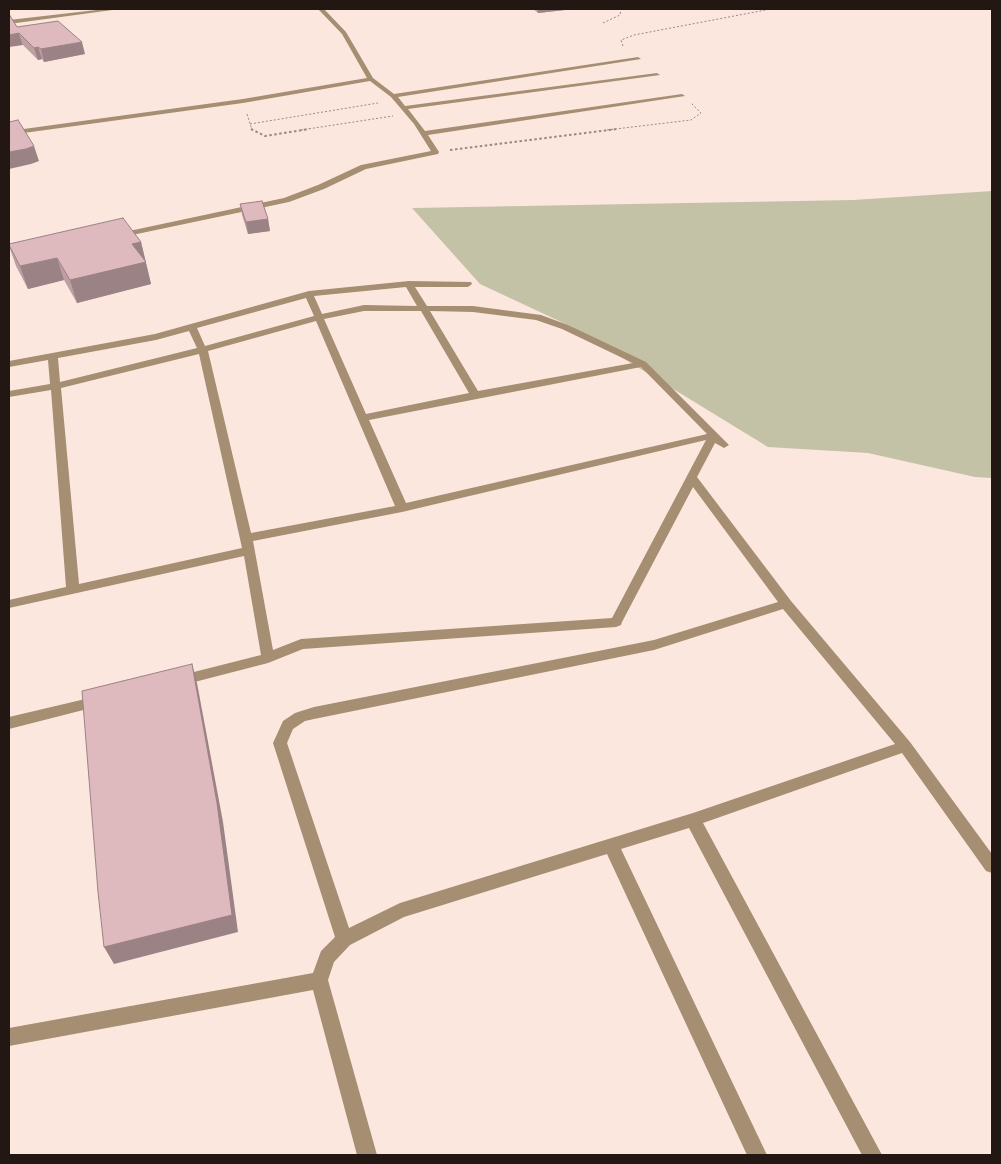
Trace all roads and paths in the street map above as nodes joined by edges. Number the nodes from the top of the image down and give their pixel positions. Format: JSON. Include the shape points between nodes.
{"nodes":[{"id":1,"x":117,"y":9,"type":"edge"},
{"id":2,"x":321,"y":9,"type":"edge"},
{"id":3,"x":622,"y":9,"type":"edge"},
{"id":4,"x":9,"y":22,"type":"edge"},
{"id":5,"x":604,"y":24,"type":"dead end"},
{"id":6,"x":638,"y":59,"type":"dead end"},
{"id":7,"x":657,"y":75,"type":"dead end"},
{"id":8,"x":372,"y":79,"type":"junction"},
{"id":9,"x":682,"y":96,"type":"dead end"},
{"id":10,"x":395,"y":98,"type":"junction"},
{"id":11,"x":243,"y":102,"type":"junction"},
{"id":12,"x":406,"y":111,"type":"junction"},
{"id":13,"x":250,"y":124,"type":"junction"},
{"id":14,"x":9,"y":133,"type":"edge"},
{"id":15,"x":424,"y":133,"type":"junction"},
{"id":16,"x":112,"y":237,"type":"edge"},
{"id":17,"x":409,"y":284,"type":"junction"},
{"id":18,"x":468,"y":284,"type":"dead end"},
{"id":19,"x":309,"y":294,"type":"junction"},
{"id":20,"x":422,"y":307,"type":"junction"},
{"id":21,"x":319,"y":318,"type":"junction"},
{"id":22,"x":192,"y":327,"type":"junction"},
{"id":23,"x":203,"y":350,"type":"junction"},
{"id":24,"x":53,"y":357,"type":"junction"},
{"id":25,"x":9,"y":364,"type":"edge"},
{"id":26,"x":642,"y":364,"type":"junction"},
{"id":27,"x":56,"y":386,"type":"junction"},
{"id":28,"x":9,"y":394,"type":"edge"},
{"id":29,"x":475,"y":395,"type":"junction"},
{"id":30,"x":363,"y":418,"type":"junction"},
{"id":31,"x":714,"y":435,"type":"junction"},
{"id":32,"x":724,"y":445,"type":"dead end"},
{"id":33,"x":692,"y":478,"type":"junction"},
{"id":34,"x":402,"y":508,"type":"junction"},
{"id":35,"x":246,"y":538,"type":"junction"},
{"id":36,"x":249,"y":551,"type":"junction"},
{"id":37,"x":73,"y":590,"type":"junction"},
{"id":38,"x":9,"y":604,"type":"edge"},
{"id":39,"x":786,"y":604,"type":"junction"},
{"id":40,"x":268,"y":658,"type":"junction"},
{"id":41,"x":162,"y":685,"type":"edge"},
{"id":42,"x":114,"y":697,"type":"edge"},
{"id":43,"x":9,"y":723,"type":"edge"},
{"id":44,"x":905,"y":746,"type":"junction"},
{"id":45,"x":693,"y":820,"type":"junction"},
{"id":46,"x":611,"y":846,"type":"junction"},
{"id":47,"x":992,"y":866,"type":"edge"},
{"id":48,"x":344,"y":939,"type":"junction"},
{"id":49,"x":319,"y":980,"type":"junction"},
{"id":50,"x":9,"y":1037,"type":"edge"},
{"id":51,"x":367,"y":1155,"type":"edge"},
{"id":52,"x":757,"y":1155,"type":"edge"},
{"id":53,"x":872,"y":1155,"type":"edge"}],
"edges":[{"from":1,"to":4,"type":"street"},
{"from":2,"to":8,"type":"street","via":[[344,33]]},
{"from":3,"to":5,"type":"path","via":[[620,15]]},
{"from":6,"to":10,"type":"street"},
{"from":7,"to":12,"type":"street"},
{"from":8,"to":10,"type":"street"},
{"from":8,"to":11,"type":"street"},
{"from":9,"to":15,"type":"street"},
{"from":10,"to":12,"type":"street"},
{"from":10,"to":13,"type":"path"},
{"from":11,"to":13,"type":"path"},
{"from":11,"to":14,"type":"street"},
{"from":12,"to":13,"type":"path","via":[[265,136],[252,131]]},
{"from":12,"to":15,"type":"street"},
{"from":15,"to":16,"type":"street","via":[[435,152],[364,166],[286,200]]},
{"from":17,"to":18,"type":"street"},
{"from":17,"to":19,"type":"street"},
{"from":17,"to":20,"type":"street"},
{"from":19,"to":21,"type":"street"},
{"from":19,"to":22,"type":"street"},
{"from":20,"to":21,"type":"street","via":[[364,308]]},
{"from":20,"to":26,"type":"street","via":[[538,317]]},
{"from":20,"to":29,"type":"street"},
{"from":21,"to":23,"type":"street"},
{"from":21,"to":30,"type":"street"},
{"from":22,"to":23,"type":"street"},
{"from":22,"to":24,"type":"street"},
{"from":23,"to":27,"type":"street"},
{"from":23,"to":35,"type":"street"},
{"from":24,"to":25,"type":"street"},
{"from":24,"to":27,"type":"street"},
{"from":26,"to":29,"type":"street"},
{"from":26,"to":31,"type":"street"},
{"from":27,"to":28,"type":"street"},
{"from":27,"to":37,"type":"street"},
{"from":29,"to":30,"type":"street"},
{"from":30,"to":34,"type":"street"},
{"from":31,"to":32,"type":"street"},
{"from":31,"to":33,"type":"street"},
{"from":31,"to":34,"type":"street"},
{"from":33,"to":39,"type":"street"},
{"from":33,"to":40,"type":"street","via":[[616,622],[301,644]]},
{"from":34,"to":35,"type":"street"},
{"from":35,"to":36,"type":"street"},
{"from":36,"to":37,"type":"street"},
{"from":36,"to":40,"type":"street"},
{"from":37,"to":38,"type":"street"},
{"from":39,"to":44,"type":"street"},
{"from":39,"to":48,"type":"street","via":[[654,645],[314,713],[288,725],[280,743]]},
{"from":40,"to":41,"type":"street"},
{"from":42,"to":43,"type":"street"},
{"from":44,"to":45,"type":"street"},
{"from":44,"to":47,"type":"street"},
{"from":45,"to":46,"type":"street"},
{"from":45,"to":53,"type":"street"},
{"from":46,"to":48,"type":"street","via":[[400,911]]},
{"from":46,"to":52,"type":"street"},
{"from":48,"to":49,"type":"street","via":[[328,957]]},
{"from":49,"to":50,"type":"street"},
{"from":49,"to":51,"type":"street"}]}
